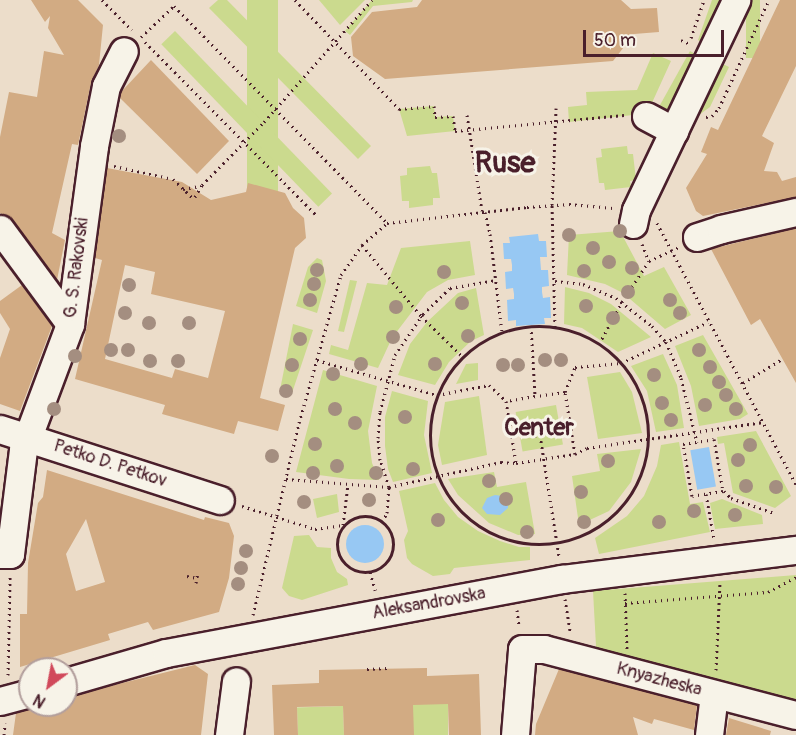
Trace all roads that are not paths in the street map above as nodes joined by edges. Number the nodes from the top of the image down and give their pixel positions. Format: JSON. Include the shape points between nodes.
{"nodes":[{"id":1,"x":736,"y":0,"type":"edge"},
{"id":2,"x":132,"y":45,"type":"road end"},
{"id":3,"x":646,"y":116,"type":"road end"},
{"id":4,"x":674,"y":131,"type":"junction"},
{"id":5,"x":796,"y":212,"type":"edge"},
{"id":6,"x":635,"y":217,"type":"road end"},
{"id":7,"x":0,"y":229,"type":"edge"},
{"id":8,"x":697,"y":237,"type":"dead end"},
{"id":9,"x":70,"y":324,"type":"junction"},
{"id":10,"x":0,"y":429,"type":"edge"},
{"id":11,"x":27,"y":438,"type":"junction"},
{"id":12,"x":220,"y":500,"type":"road end"},
{"id":13,"x":796,"y":550,"type":"edge"},
{"id":14,"x":5,"y":554,"type":"edge"},
{"id":15,"x":78,"y":679,"type":"edge"},
{"id":16,"x":236,"y":681,"type":"dead end"},
{"id":17,"x":712,"y":713,"type":"edge"},
{"id":18,"x":796,"y":715,"type":"edge"},
{"id":19,"x":229,"y":735,"type":"edge"},
{"id":20,"x":515,"y":735,"type":"edge"}],
"edges":[{"from":1,"to":4,"type":"street"},
{"from":2,"to":9,"type":"street","name":"G. S. Rakovski","via":[[106,86]]},
{"from":3,"to":4,"type":"street"},
{"from":4,"to":6,"type":"street"},
{"from":5,"to":8,"type":"street"},
{"from":7,"to":9,"type":"street"},
{"from":9,"to":11,"type":"street","name":"G. S. Rakovski"},
{"from":10,"to":11,"type":"street","name":"Petko D. Petkov"},
{"from":11,"to":12,"type":"street","name":"Petko D. Petkov"},
{"from":11,"to":14,"type":"street","name":"G. S. Rakovski"},
{"from":13,"to":15,"type":"street","name":"Aleksandrovska","via":[[623,570],[514,589],[166,653]]},
{"from":16,"to":19,"type":"street"},
{"from":17,"to":18,"type":"street","name":"Knyazheska"},
{"from":17,"to":20,"type":"street","name":"Knyazheska","via":[[626,671],[544,649],[522,650]]}]}
